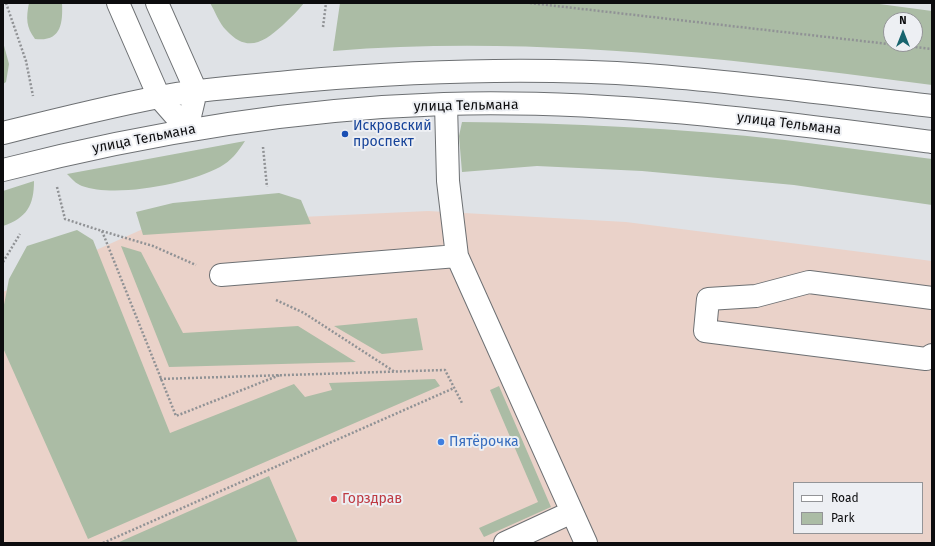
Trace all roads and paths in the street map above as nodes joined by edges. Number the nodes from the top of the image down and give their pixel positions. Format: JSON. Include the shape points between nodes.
{"nodes":[{"id":1,"x":6,"y":3,"type":"edge"},
{"id":2,"x":118,"y":3,"type":"edge"},
{"id":3,"x":157,"y":3,"type":"edge"},
{"id":4,"x":326,"y":3,"type":"edge"},
{"id":5,"x":530,"y":3,"type":"edge"},
{"id":6,"x":323,"y":27,"type":"dead end"},
{"id":7,"x":932,"y":49,"type":"edge"},
{"id":8,"x":196,"y":91,"type":"junction"},
{"id":9,"x":159,"y":97,"type":"junction"},
{"id":10,"x":34,"y":101,"type":"dead end"},
{"id":11,"x":446,"y":104,"type":"junction"},
{"id":12,"x":932,"y":106,"type":"edge"},
{"id":13,"x":187,"y":129,"type":"junction"},
{"id":14,"x":3,"y":133,"type":"edge"},
{"id":15,"x":263,"y":141,"type":"dead end"},
{"id":16,"x":932,"y":142,"type":"edge"},
{"id":17,"x":3,"y":170,"type":"edge"},
{"id":18,"x":55,"y":180,"type":"dead end"},
{"id":19,"x":267,"y":186,"type":"dead end"},
{"id":20,"x":20,"y":234,"type":"dead end"},
{"id":21,"x":456,"y":256,"type":"junction"},
{"id":22,"x":3,"y":262,"type":"edge"},
{"id":23,"x":221,"y":275,"type":"dead end"},
{"id":24,"x":932,"y":298,"type":"edge"},
{"id":25,"x":932,"y":355,"type":"edge"},
{"id":26,"x":280,"y":375,"type":"junction"},
{"id":27,"x":160,"y":379,"type":"junction"},
{"id":28,"x":454,"y":388,"type":"junction"},
{"id":29,"x":462,"y":403,"type":"dead end"},
{"id":30,"x":572,"y":512,"type":"junction"},
{"id":31,"x":103,"y":543,"type":"edge"},
{"id":32,"x":505,"y":543,"type":"edge"},
{"id":33,"x":586,"y":543,"type":"edge"}],
"edges":[{"from":1,"to":10,"type":"path","via":[[26,61]]},
{"from":2,"to":9,"type":"street"},
{"from":3,"to":8,"type":"street"},
{"from":4,"to":6,"type":"path"},
{"from":5,"to":7,"type":"path"},
{"from":8,"to":9,"type":"street"},
{"from":8,"to":12,"type":"street","via":[[378,74],[552,71],[646,75],[796,89]]},
{"from":8,"to":13,"type":"street"},
{"from":9,"to":13,"type":"street"},
{"from":9,"to":14,"type":"street"},
{"from":11,"to":13,"type":"street","name":"улица Тельмана","via":[[343,111]]},
{"from":11,"to":16,"type":"street","name":"улица Тельмана","via":[[642,109],[795,124]]},
{"from":11,"to":21,"type":"street","via":[[448,181]]},
{"from":13,"to":17,"type":"street","name":"улица Тельмана"},
{"from":15,"to":19,"type":"path"},
{"from":18,"to":27,"type":"path","via":[[65,219],[102,231]]},
{"from":20,"to":22,"type":"path"},
{"from":21,"to":23,"type":"street"},
{"from":21,"to":30,"type":"street"},
{"from":24,"to":25,"type":"street","via":[[809,282],[756,296],[708,299],[704,331],[926,359]]},
{"from":26,"to":27,"type":"path"},
{"from":26,"to":27,"type":"path","via":[[176,416]]},
{"from":26,"to":28,"type":"path","via":[[445,370]]},
{"from":28,"to":29,"type":"path"},
{"from":28,"to":31,"type":"path"},
{"from":30,"to":32,"type":"street"},
{"from":30,"to":33,"type":"street"}]}
